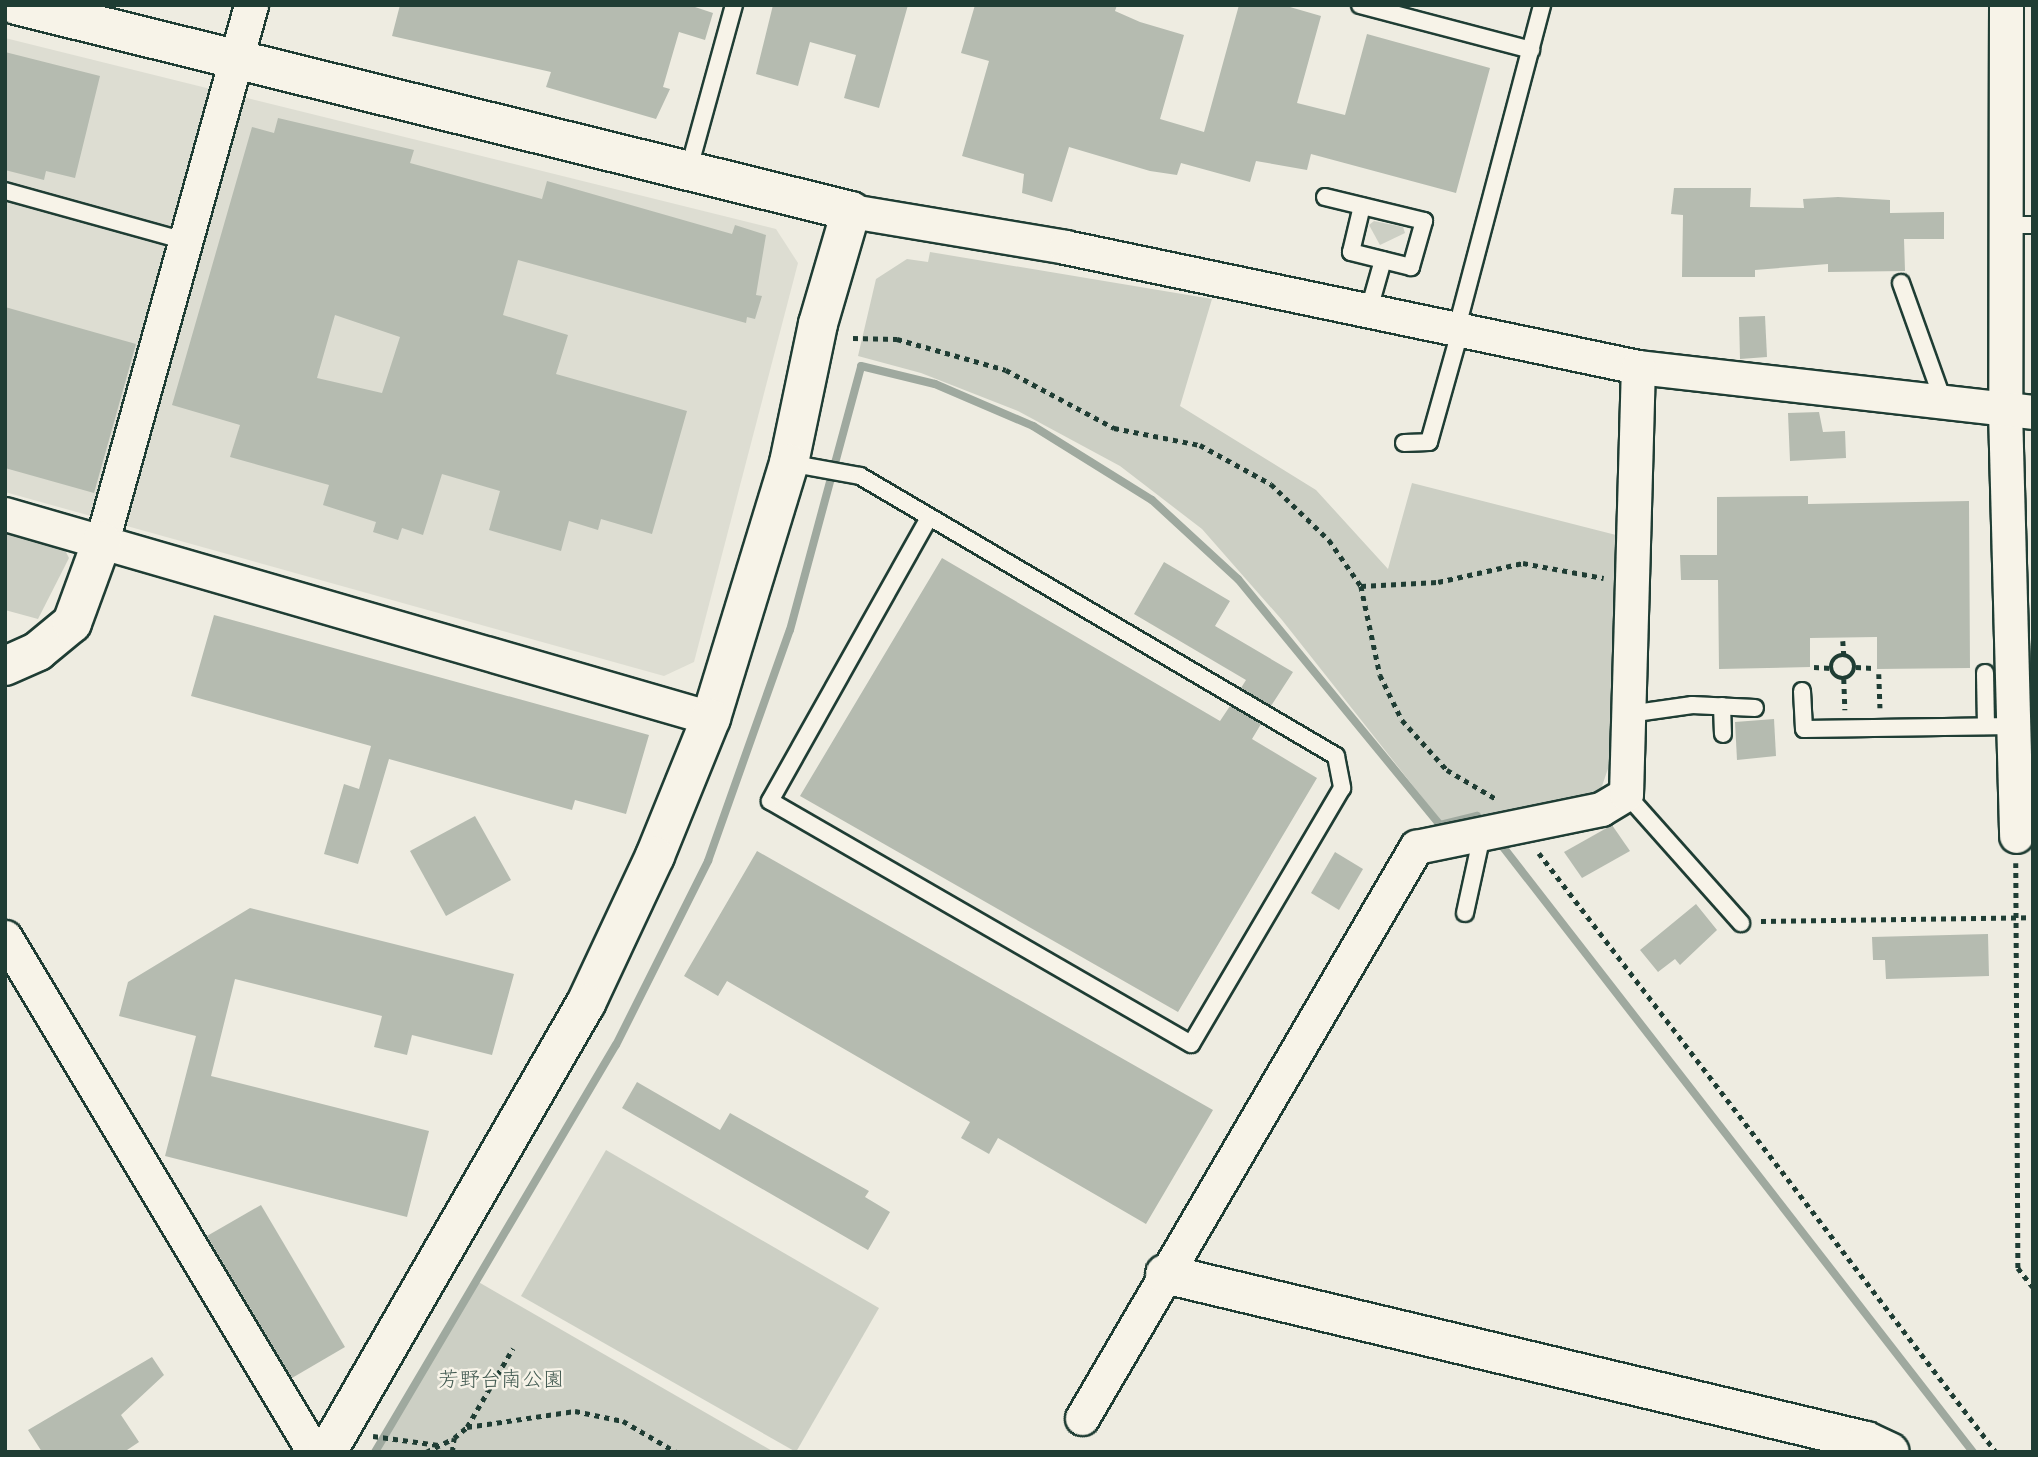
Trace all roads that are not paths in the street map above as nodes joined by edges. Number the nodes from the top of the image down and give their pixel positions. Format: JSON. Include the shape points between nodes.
{"nodes":[{"id":1,"x":16,"y":5,"type":"edge"},
{"id":2,"x":251,"y":5,"type":"edge"},
{"id":3,"x":734,"y":5,"type":"edge"},
{"id":4,"x":1360,"y":5,"type":"edge"},
{"id":5,"x":1542,"y":5,"type":"edge"},
{"id":6,"x":2015,"y":8,"type":"edge"},
{"id":7,"x":1531,"y":50,"type":"junction"},
{"id":8,"x":234,"y":61,"type":"junction"},
{"id":9,"x":688,"y":172,"type":"junction"},
{"id":10,"x":5,"y":191,"type":"edge"},
{"id":11,"x":1325,"y":197,"type":"dead end"},
{"id":12,"x":1362,"y":206,"type":"junction"},
{"id":13,"x":851,"y":211,"type":"junction"},
{"id":14,"x":2020,"y":225,"type":"edge"},
{"id":15,"x":185,"y":241,"type":"junction"},
{"id":16,"x":1382,"y":260,"type":"junction"},
{"id":17,"x":1901,"y":283,"type":"dead end"},
{"id":18,"x":1368,"y":313,"type":"junction"},
{"id":19,"x":1458,"y":331,"type":"junction"},
{"id":20,"x":1638,"y":368,"type":"junction"},
{"id":21,"x":1944,"y":403,"type":"junction"},
{"id":22,"x":2019,"y":411,"type":"edge"},
{"id":23,"x":1404,"y":443,"type":"dead end"},
{"id":24,"x":789,"y":463,"type":"junction"},
{"id":25,"x":5,"y":513,"type":"edge"},
{"id":26,"x":929,"y":517,"type":"junction"},
{"id":27,"x":103,"y":541,"type":"junction"},
{"id":28,"x":5,"y":666,"type":"edge"},
{"id":29,"x":1985,"y":673,"type":"dead end"},
{"id":30,"x":1802,"y":691,"type":"dead end"},
{"id":31,"x":1722,"y":706,"type":"junction"},
{"id":32,"x":1755,"y":708,"type":"dead end"},
{"id":33,"x":1629,"y":714,"type":"junction"},
{"id":34,"x":711,"y":718,"type":"junction"},
{"id":35,"x":2000,"y":726,"type":"junction"},
{"id":36,"x":1723,"y":734,"type":"dead end"},
{"id":37,"x":1626,"y":794,"type":"junction"},
{"id":38,"x":1482,"y":835,"type":"junction"},
{"id":39,"x":2016,"y":836,"type":"road end"},
{"id":40,"x":1465,"y":913,"type":"dead end"},
{"id":41,"x":1741,"y":923,"type":"road end"},
{"id":42,"x":5,"y":937,"type":"edge"},
{"id":43,"x":1165,"y":1274,"type":"junction"},
{"id":44,"x":1082,"y":1418,"type":"dead end"},
{"id":45,"x":314,"y":1452,"type":"edge"},
{"id":46,"x":327,"y":1452,"type":"edge"},
{"id":47,"x":1889,"y":1452,"type":"edge"}],
"edges":[{"from":1,"to":8,"type":"street"},
{"from":2,"to":8,"type":"street"},
{"from":3,"to":9,"type":"lane"},
{"from":4,"to":7,"type":"lane"},
{"from":5,"to":7,"type":"lane"},
{"from":6,"to":14,"type":"street"},
{"from":7,"to":19,"type":"lane"},
{"from":8,"to":9,"type":"street"},
{"from":8,"to":15,"type":"street"},
{"from":9,"to":13,"type":"street"},
{"from":10,"to":15,"type":"lane"},
{"from":11,"to":12,"type":"lane"},
{"from":12,"to":16,"type":"lane","via":[[1351,252]]},
{"from":12,"to":16,"type":"lane","via":[[1424,222],[1411,267]]},
{"from":13,"to":18,"type":"street","via":[[1065,247]]},
{"from":13,"to":24,"type":"street","via":[[818,324]]},
{"from":14,"to":22,"type":"street"},
{"from":15,"to":27,"type":"street"},
{"from":16,"to":18,"type":"lane"},
{"from":17,"to":21,"type":"lane"},
{"from":18,"to":19,"type":"street"},
{"from":19,"to":20,"type":"street"},
{"from":19,"to":23,"type":"lane","via":[[1429,442]]},
{"from":20,"to":21,"type":"street"},
{"from":20,"to":33,"type":"street"},
{"from":21,"to":22,"type":"street"},
{"from":22,"to":35,"type":"street"},
{"from":24,"to":26,"type":"lane","via":[[860,477]]},
{"from":24,"to":34,"type":"street"},
{"from":25,"to":27,"type":"street"},
{"from":26,"to":26,"type":"lane","via":[[1336,756],[1342,766],[1342,788],[1191,1044],[770,801]]},
{"from":27,"to":28,"type":"street","via":[[72,623],[38,651]]},
{"from":27,"to":34,"type":"street"},
{"from":29,"to":35,"type":"lane"},
{"from":30,"to":35,"type":"lane","via":[[1804,729]]},
{"from":31,"to":32,"type":"lane"},
{"from":31,"to":33,"type":"lane"},
{"from":31,"to":36,"type":"lane"},
{"from":33,"to":37,"type":"street"},
{"from":34,"to":46,"type":"street","via":[[586,1003]]},
{"from":35,"to":39,"type":"street"},
{"from":37,"to":38,"type":"street","via":[[1601,809]]},
{"from":37,"to":41,"type":"lane"},
{"from":38,"to":40,"type":"lane"},
{"from":38,"to":43,"type":"street","via":[[1416,847]]},
{"from":42,"to":45,"type":"street"},
{"from":43,"to":44,"type":"street"},
{"from":43,"to":47,"type":"street","via":[[1866,1441]]}]}
